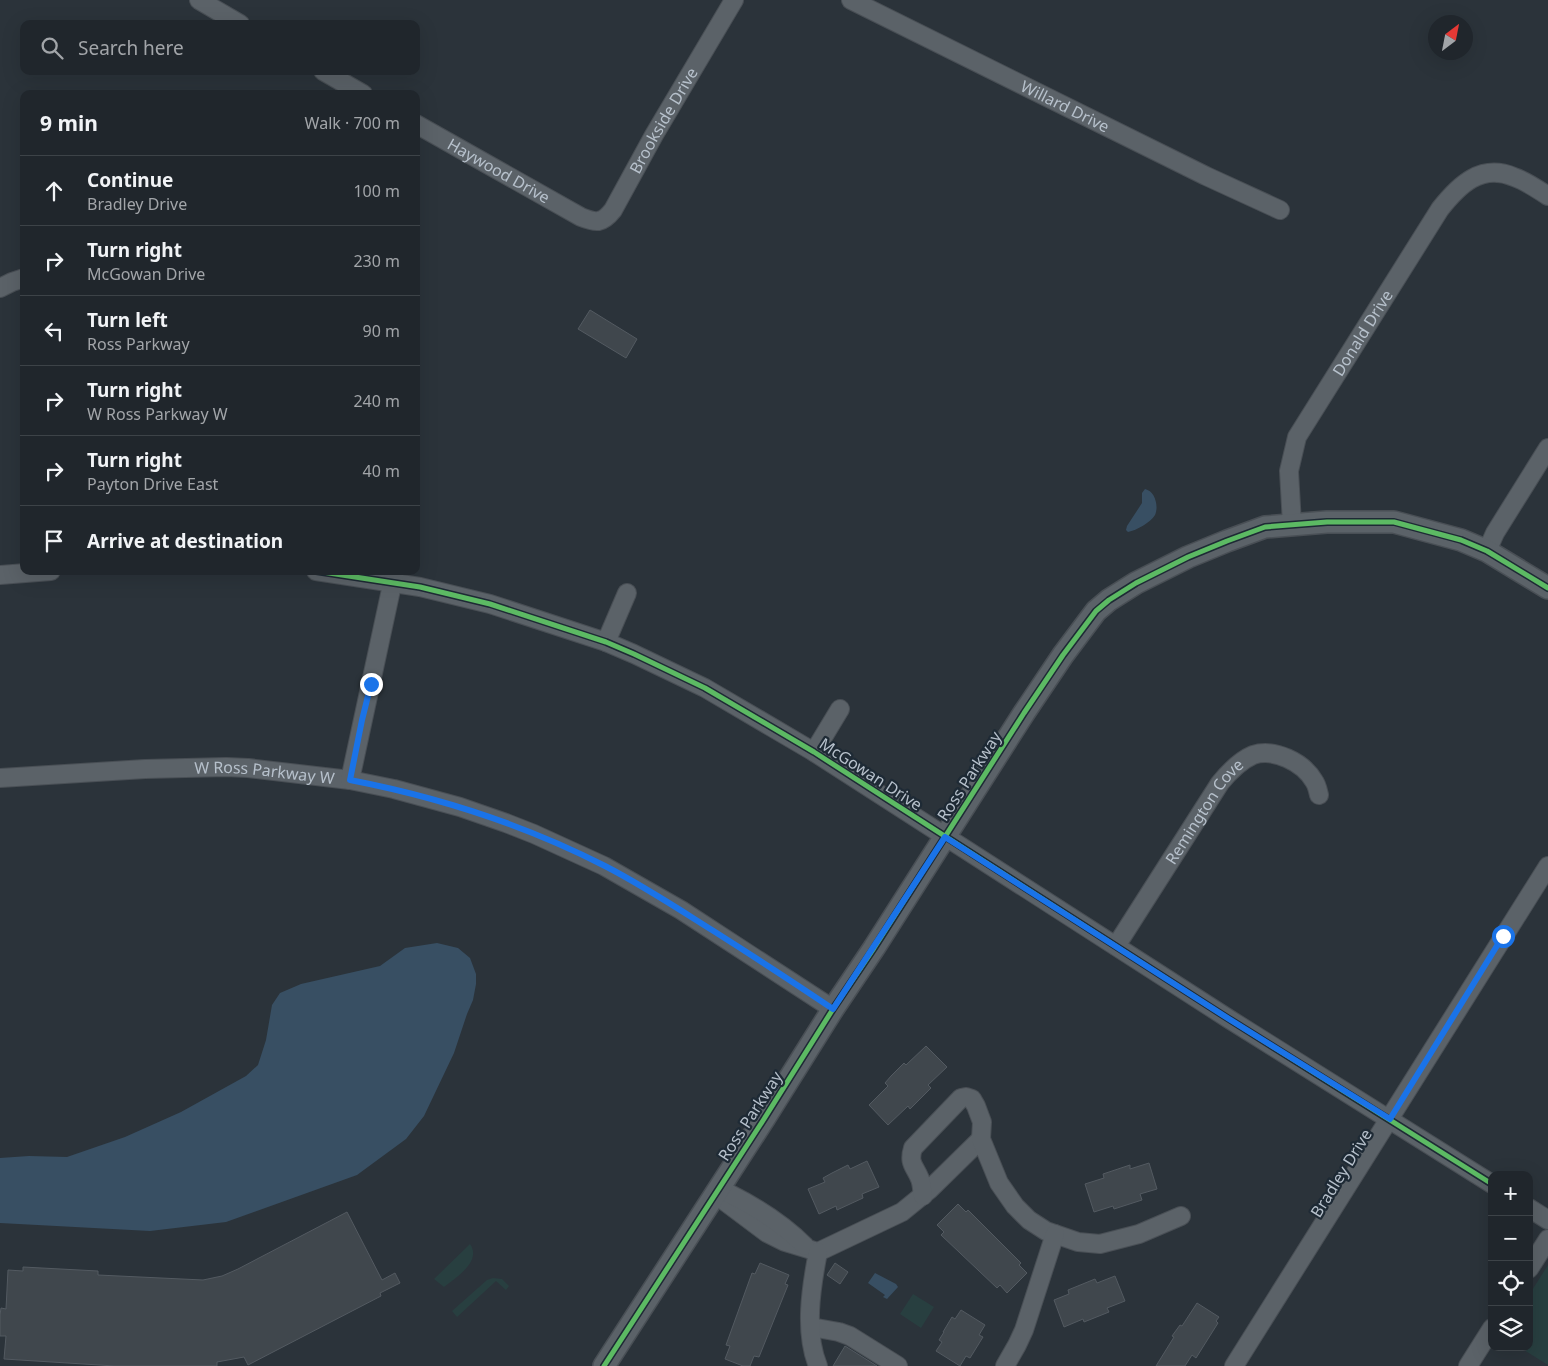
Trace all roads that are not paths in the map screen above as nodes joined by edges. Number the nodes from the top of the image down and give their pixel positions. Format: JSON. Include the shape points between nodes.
{"nodes":[{"id":1,"x":199,"y":0,"type":"edge"},
{"id":2,"x":734,"y":0,"type":"edge"},
{"id":3,"x":851,"y":0,"type":"edge"},
{"id":4,"x":233,"y":20,"type":"edge"},
{"id":5,"x":330,"y":75,"type":"edge"},
{"id":6,"x":356,"y":90,"type":"edge"},
{"id":7,"x":420,"y":126,"type":"edge"},
{"id":8,"x":1548,"y":196,"type":"edge"},
{"id":9,"x":1280,"y":210,"type":"dead end"},
{"id":10,"x":581,"y":217,"type":"joint"},
{"id":11,"x":20,"y":279,"type":"edge"},
{"id":12,"x":0,"y":288,"type":"edge"},
{"id":13,"x":1548,"y":448,"type":"edge"},
{"id":14,"x":1292,"y":524,"type":"junction"},
{"id":15,"x":1487,"y":551,"type":"junction"},
{"id":16,"x":20,"y":573,"type":"edge"},
{"id":17,"x":0,"y":575,"type":"edge"},
{"id":18,"x":367,"y":575,"type":"edge"},
{"id":19,"x":393,"y":577,"type":"edge"},
{"id":20,"x":1548,"y":588,"type":"edge"},
{"id":21,"x":627,"y":593,"type":"dead end"},
{"id":22,"x":606,"y":642,"type":"junction"},
{"id":23,"x":840,"y":709,"type":"dead end"},
{"id":24,"x":814,"y":752,"type":"junction"},
{"id":25,"x":0,"y":778,"type":"edge"},
{"id":26,"x":350,"y":780,"type":"junction"},
{"id":27,"x":1320,"y":795,"type":"dead end"},
{"id":28,"x":945,"y":837,"type":"junction"},
{"id":29,"x":1548,"y":866,"type":"edge"},
{"id":30,"x":1116,"y":946,"type":"junction"},
{"id":31,"x":833,"y":1009,"type":"junction"},
{"id":32,"x":1390,"y":1119,"type":"junction"},
{"id":33,"x":981,"y":1139,"type":"junction"},
{"id":34,"x":1488,"y":1181,"type":"edge"},
{"id":35,"x":717,"y":1191,"type":"junction"},
{"id":36,"x":923,"y":1196,"type":"junction"},
{"id":37,"x":1533,"y":1211,"type":"edge"},
{"id":38,"x":1181,"y":1216,"type":"dead end"},
{"id":39,"x":1548,"y":1220,"type":"edge"},
{"id":40,"x":1054,"y":1234,"type":"junction"},
{"id":41,"x":1548,"y":1239,"type":"edge"},
{"id":42,"x":812,"y":1250,"type":"junction"},
{"id":43,"x":1533,"y":1263,"type":"edge"},
{"id":44,"x":811,"y":1327,"type":"junction"},
{"id":45,"x":1488,"y":1334,"type":"edge"},
{"id":46,"x":604,"y":1366,"type":"edge"},
{"id":47,"x":818,"y":1366,"type":"edge"},
{"id":48,"x":898,"y":1366,"type":"edge"},
{"id":49,"x":1005,"y":1366,"type":"edge"},
{"id":50,"x":1234,"y":1366,"type":"edge"},
{"id":51,"x":1468,"y":1366,"type":"edge"}],
"edges":[{"from":1,"to":4,"type":"street"},
{"from":2,"to":10,"type":"street","name":"Brookside Drive","via":[[613,210],[602,221]]},
{"from":3,"to":9,"type":"street","name":"Willard Drive"},
{"from":5,"to":6,"type":"street"},
{"from":7,"to":10,"type":"street","name":"Haywood Drive"},
{"from":8,"to":14,"type":"street","name":"Donald Drive","via":[[1516,177],[1491,173],[1473,177],[1462,184],[1440,209],[1297,437],[1289,471]]},
{"from":11,"to":12,"type":"street"},
{"from":13,"to":15,"type":"street"},
{"from":14,"to":15,"type":"street","name":"Ross Parkway","via":[[1394,522],[1461,540]]},
{"from":14,"to":28,"type":"street","name":"Ross Parkway","via":[[1264,528],[1197,554],[1136,583],[1109,600],[1063,655]]},
{"from":15,"to":20,"type":"street","name":"Ross Parkway"},
{"from":16,"to":17,"type":"street"},
{"from":18,"to":19,"type":"street","name":"McGowan Drive"},
{"from":19,"to":22,"type":"street","name":"McGowan Drive"},
{"from":19,"to":26,"type":"street"},
{"from":21,"to":22,"type":"street"},
{"from":22,"to":24,"type":"street","name":"McGowan Drive","via":[[705,688]]},
{"from":23,"to":24,"type":"street"},
{"from":24,"to":28,"type":"street","name":"McGowan Drive"},
{"from":25,"to":26,"type":"street","name":"W Ross Parkway W","via":[[226,767]]},
{"from":26,"to":31,"type":"street","name":"W Ross Parkway W","via":[[467,810],[576,852],[681,910]]},
{"from":27,"to":30,"type":"street","name":"Remington Cove","via":[[1314,781],[1288,758],[1260,754],[1242,761],[1220,783]]},
{"from":28,"to":30,"type":"street","name":"McGowan Drive"},
{"from":28,"to":31,"type":"street","name":"Ross Parkway"},
{"from":29,"to":32,"type":"street","name":"Bradley Drive"},
{"from":30,"to":32,"type":"street","name":"McGowan Drive"},
{"from":31,"to":35,"type":"street","name":"Ross Parkway"},
{"from":32,"to":34,"type":"street","name":"McGowan Drive"},
{"from":32,"to":50,"type":"street","name":"Bradley Drive"},
{"from":33,"to":36,"type":"street"},
{"from":33,"to":36,"type":"street","via":[[982,1122],[976,1106],[972,1099],[961,1098],[913,1148],[910,1157],[920,1179]]},
{"from":33,"to":40,"type":"street","via":[[999,1183],[1015,1206],[1029,1220]]},
{"from":35,"to":42,"type":"street","via":[[767,1233]]},
{"from":35,"to":46,"type":"street","name":"Ross Parkway"},
{"from":36,"to":42,"type":"street","via":[[902,1212]]},
{"from":37,"to":39,"type":"street"},
{"from":38,"to":40,"type":"street","via":[[1139,1234],[1100,1244],[1078,1242]]},
{"from":40,"to":49,"type":"street","via":[[1024,1330]]},
{"from":41,"to":43,"type":"street"},
{"from":42,"to":44,"type":"street"},
{"from":44,"to":47,"type":"street"},
{"from":44,"to":48,"type":"street","via":[[850,1336]]},
{"from":45,"to":51,"type":"street"}]}
